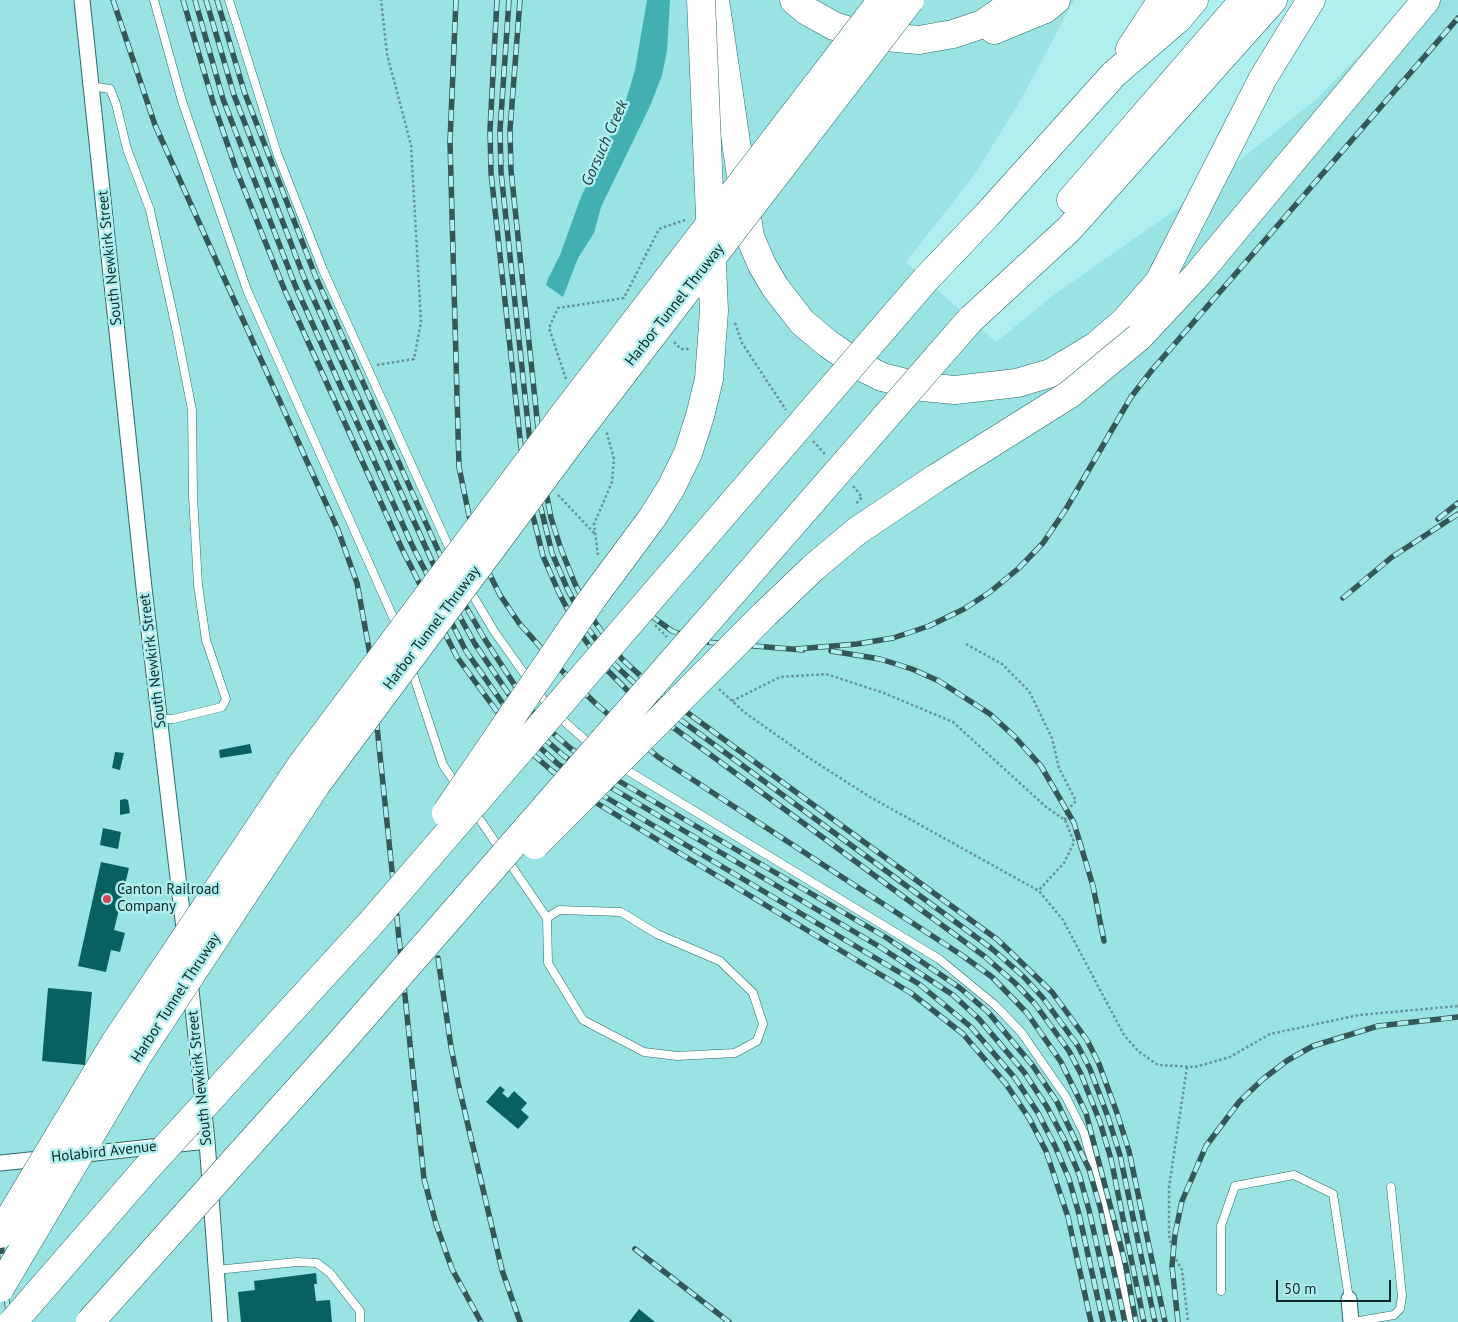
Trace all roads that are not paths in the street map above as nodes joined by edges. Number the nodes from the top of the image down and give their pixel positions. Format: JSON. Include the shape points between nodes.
{"nodes":[{"id":1,"x":82,"y":0,"type":"edge"},
{"id":2,"x":154,"y":0,"type":"edge"},
{"id":3,"x":229,"y":0,"type":"edge"},
{"id":4,"x":701,"y":0,"type":"edge"},
{"id":5,"x":716,"y":0,"type":"edge"},
{"id":6,"x":794,"y":0,"type":"edge"},
{"id":7,"x":882,"y":0,"type":"edge"},
{"id":8,"x":910,"y":0,"type":"edge"},
{"id":9,"x":1017,"y":0,"type":"edge"},
{"id":10,"x":1056,"y":0,"type":"edge"},
{"id":11,"x":1162,"y":0,"type":"edge"},
{"id":12,"x":1194,"y":0,"type":"edge"},
{"id":13,"x":1244,"y":0,"type":"edge"},
{"id":14,"x":1273,"y":0,"type":"edge"},
{"id":15,"x":1311,"y":0,"type":"edge"},
{"id":16,"x":1426,"y":0,"type":"edge"},
{"id":17,"x":953,"y":34,"type":"junction"},
{"id":18,"x":1114,"y":74,"type":"junction"},
{"id":19,"x":91,"y":86,"type":"junction"},
{"id":20,"x":970,"y":320,"type":"junction"},
{"id":21,"x":160,"y":718,"type":"junction"},
{"id":22,"x":547,"y":918,"type":"junction"},
{"id":23,"x":371,"y":923,"type":"junction"},
{"id":24,"x":341,"y":1042,"type":"junction"},
{"id":25,"x":207,"y":1141,"type":"junction"},
{"id":26,"x":0,"y":1164,"type":"edge"},
{"id":27,"x":1391,"y":1187,"type":"dead end"},
{"id":28,"x":0,"y":1234,"type":"edge"},
{"id":29,"x":216,"y":1270,"type":"junction"},
{"id":30,"x":0,"y":1288,"type":"edge"},
{"id":31,"x":1221,"y":1291,"type":"dead end"},
{"id":32,"x":1349,"y":1299,"type":"joint"},
{"id":33,"x":13,"y":1322,"type":"edge"},
{"id":34,"x":90,"y":1322,"type":"edge"},
{"id":35,"x":220,"y":1322,"type":"edge"},
{"id":36,"x":360,"y":1322,"type":"edge"},
{"id":37,"x":1129,"y":1322,"type":"edge"},
{"id":38,"x":1352,"y":1322,"type":"edge"}],
"edges":[{"from":1,"to":19,"type":"street","name":"South Newkirk Street"},
{"from":2,"to":22,"type":"lane","via":[[182,101],[247,290],[334,490],[385,596],[443,764]]},
{"from":3,"to":37,"type":"lane","via":[[277,153],[323,270],[464,580],[494,631],[557,715],[604,754],[939,959],[968,980],[1002,1012],[1042,1060],[1084,1133],[1114,1245]]},
{"from":4,"to":23,"type":"highway","bridge":true,"via":[[714,311],[709,379],[688,453],[652,518],[592,599]]},
{"from":5,"to":15,"type":"highway","bridge":true,"via":[[750,238],[775,287],[802,322],[860,366],[882,377],[922,387],[955,390],[1018,383],[1051,373],[1076,360],[1124,322],[1159,282],[1263,78]]},
{"from":6,"to":17,"type":"highway","bridge":true,"via":[[806,11],[834,26],[863,36],[919,40]]},
{"from":7,"to":28,"type":"highway","name":"Harbor Tunnel Thruway","bridge":true,"via":[[565,413],[300,767],[116,1041]]},
{"from":8,"to":30,"type":"highway","name":"Harbor Tunnel Thruway","bridge":true,"via":[[581,428],[316,784],[138,1055]]},
{"from":9,"to":17,"type":"highway","via":[[983,24]]},
{"from":10,"to":17,"type":"highway","via":[[985,34]]},
{"from":11,"to":18,"type":"highway"},
{"from":12,"to":18,"type":"highway","via":[[1178,19]]},
{"from":13,"to":20,"type":"highway"},
{"from":14,"to":20,"type":"highway","via":[[1069,229]]},
{"from":16,"to":24,"type":"highway","bridge":true,"via":[[1198,274],[1139,337],[1070,394],[864,526],[813,568]]},
{"from":18,"to":23,"type":"highway","bridge":true,"via":[[926,279]]},
{"from":19,"to":21,"type":"street","name":"South Newkirk Street"},
{"from":19,"to":21,"type":"lane","via":[[110,89],[156,237],[192,410],[192,496],[198,585],[206,640],[226,699],[222,707],[173,719]]},
{"from":20,"to":24,"type":"highway","bridge":true},
{"from":21,"to":25,"type":"street","name":"South Newkirk Street"},
{"from":22,"to":22,"type":"lane","via":[[548,963],[583,1020],[644,1052],[677,1056],[735,1053],[757,1041],[763,1024],[753,993],[720,961],[657,934],[621,912],[559,910]]},
{"from":23,"to":33,"type":"highway","bridge":true,"via":[[146,1169]]},
{"from":24,"to":34,"type":"highway","bridge":true},
{"from":25,"to":26,"type":"street","name":"Holabird Avenue"},
{"from":25,"to":29,"type":"street","name":"South Newkirk Street"},
{"from":27,"to":38,"type":"lane","via":[[1402,1296],[1400,1309],[1394,1315]]},
{"from":29,"to":35,"type":"street","name":"South Newkirk Street"},
{"from":29,"to":36,"type":"lane","via":[[317,1263],[330,1273],[360,1310]]},
{"from":31,"to":32,"type":"lane","via":[[1221,1226],[1235,1186],[1294,1175],[1334,1194]]},
{"from":32,"to":38,"type":"street"}]}
